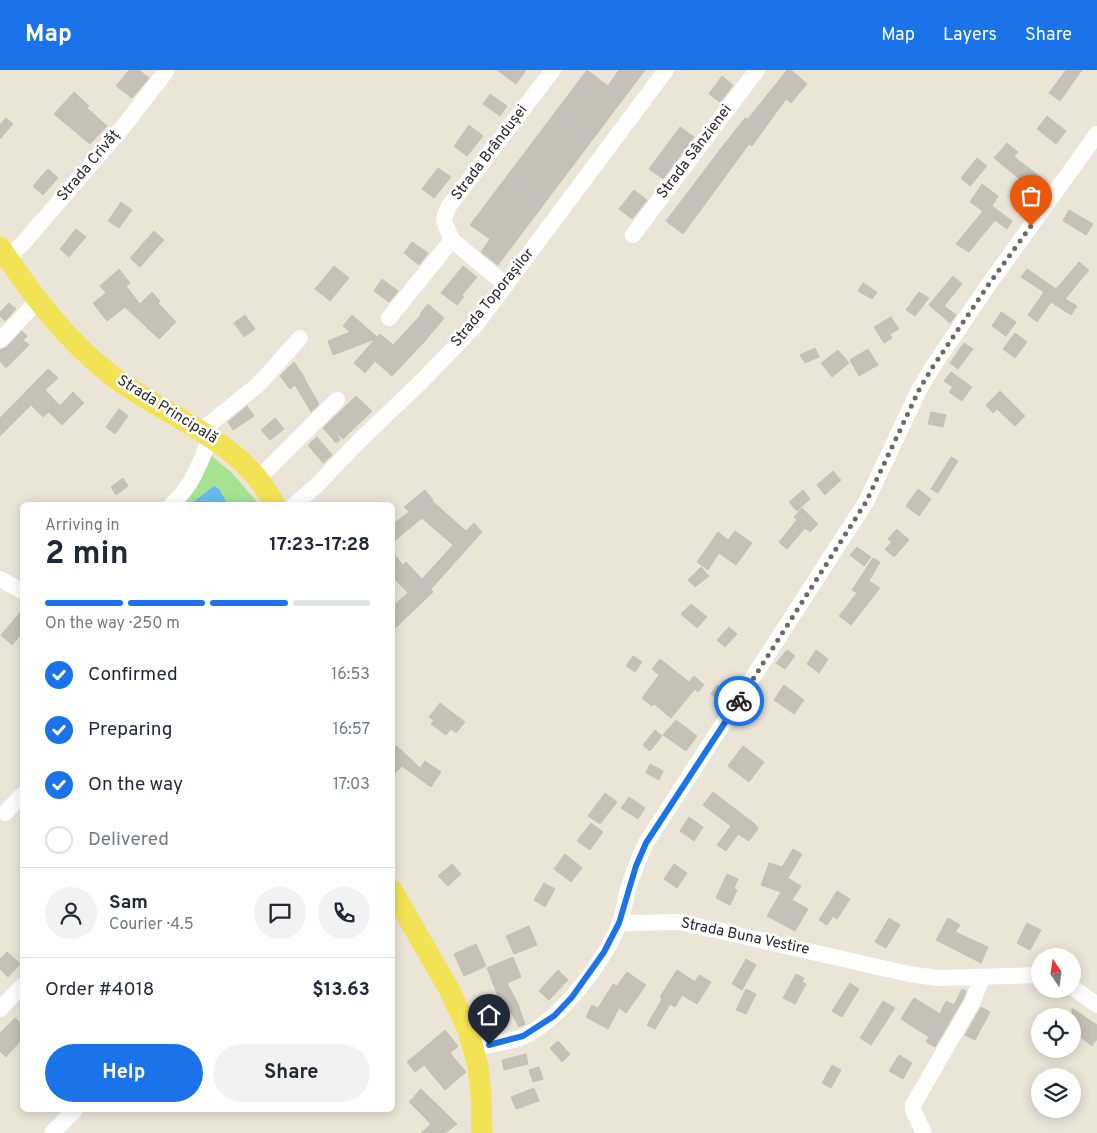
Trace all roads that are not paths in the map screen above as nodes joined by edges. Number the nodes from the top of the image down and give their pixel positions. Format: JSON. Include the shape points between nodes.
{"nodes":[{"id":1,"x":167,"y":70,"type":"edge"},
{"id":2,"x":553,"y":70,"type":"edge"},
{"id":3,"x":666,"y":70,"type":"edge"},
{"id":4,"x":757,"y":70,"type":"edge"},
{"id":5,"x":1097,"y":134,"type":"edge"},
{"id":6,"x":633,"y":235,"type":"dead end"},
{"id":7,"x":452,"y":240,"type":"junction"},
{"id":8,"x":4,"y":253,"type":"edge"},
{"id":9,"x":506,"y":285,"type":"junction"},
{"id":10,"x":38,"y":301,"type":"junction"},
{"id":11,"x":389,"y":318,"type":"dead end"},
{"id":12,"x":300,"y":338,"type":"dead end"},
{"id":13,"x":0,"y":340,"type":"edge"},
{"id":14,"x":337,"y":400,"type":"dead end"},
{"id":15,"x":206,"y":433,"type":"junction"},
{"id":16,"x":259,"y":478,"type":"junction"},
{"id":17,"x":174,"y":502,"type":"edge"},
{"id":18,"x":273,"y":502,"type":"edge"},
{"id":19,"x":297,"y":502,"type":"edge"},
{"id":20,"x":0,"y":579,"type":"edge"},
{"id":21,"x":20,"y":590,"type":"edge"},
{"id":22,"x":20,"y":797,"type":"edge"},
{"id":23,"x":5,"y":813,"type":"dead end"},
{"id":24,"x":395,"y":895,"type":"edge"},
{"id":25,"x":619,"y":923,"type":"junction"},
{"id":26,"x":1031,"y":975,"type":"edge"},
{"id":27,"x":982,"y":978,"type":"junction"},
{"id":28,"x":20,"y":988,"type":"edge"},
{"id":29,"x":1081,"y":993,"type":"edge"},
{"id":30,"x":1097,"y":1005,"type":"edge"},
{"id":31,"x":0,"y":1009,"type":"edge"},
{"id":32,"x":474,"y":1048,"type":"junction"},
{"id":33,"x":73,"y":1112,"type":"edge"},
{"id":34,"x":52,"y":1133,"type":"edge"},
{"id":35,"x":482,"y":1133,"type":"edge"},
{"id":36,"x":924,"y":1133,"type":"edge"}],
"edges":[{"from":1,"to":8,"type":"street","name":"Strada Crivăț","via":[[25,242]]},
{"from":2,"to":7,"type":"street","name":"Strada Brândușei","via":[[449,206],[444,221]]},
{"from":3,"to":9,"type":"street","name":"Strada Toporașilor"},
{"from":4,"to":6,"type":"street","name":"Strada Sânzienei"},
{"from":5,"to":25,"type":"street","via":[[932,368],[866,502],[646,843]]},
{"from":7,"to":9,"type":"street"},
{"from":7,"to":11,"type":"street"},
{"from":8,"to":10,"type":"main road","name":"Strada Principală"},
{"from":9,"to":19,"type":"street","name":"Strada Toporașilor","via":[[475,326]]},
{"from":10,"to":13,"type":"street"},
{"from":10,"to":15,"type":"main road","name":"Strada Principală","via":[[67,334],[112,376]]},
{"from":12,"to":15,"type":"street","via":[[259,384]]},
{"from":14,"to":16,"type":"street"},
{"from":15,"to":16,"type":"main road","name":"Strada Principală"},
{"from":15,"to":17,"type":"street","via":[[195,476]]},
{"from":16,"to":18,"type":"main road","name":"Strada Principală"},
{"from":20,"to":21,"type":"street"},
{"from":22,"to":23,"type":"street"},
{"from":24,"to":32,"type":"main road","via":[[450,991]]},
{"from":25,"to":27,"type":"street","name":"Strada Buna Vestire","via":[[680,922],[909,974]]},
{"from":25,"to":32,"type":"street","via":[[604,952],[554,1016],[523,1036]]},
{"from":26,"to":27,"type":"street","name":"Strada Buna Vestire"},
{"from":27,"to":36,"type":"street","via":[[972,1003],[913,1105]]},
{"from":28,"to":31,"type":"street"},
{"from":29,"to":30,"type":"street"},
{"from":32,"to":35,"type":"main road","via":[[481,1094]]},
{"from":33,"to":34,"type":"street"}]}
